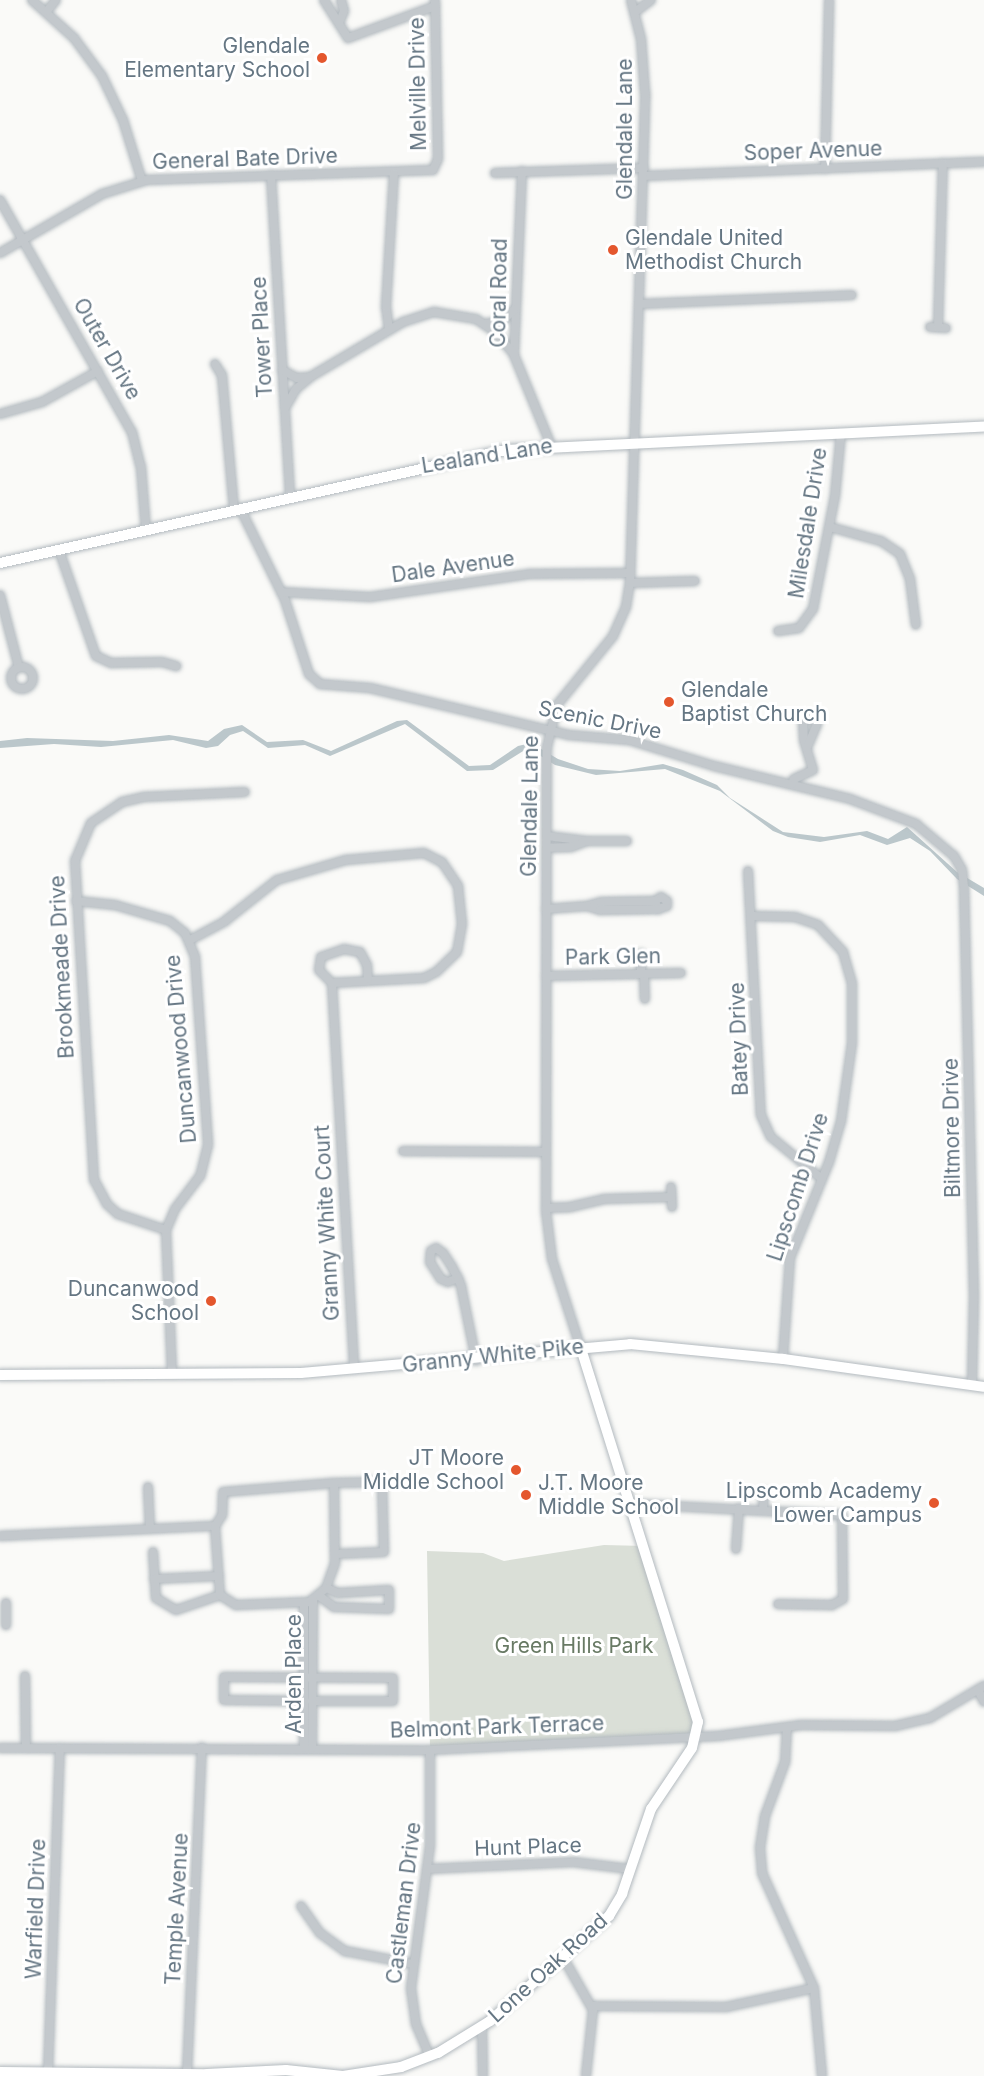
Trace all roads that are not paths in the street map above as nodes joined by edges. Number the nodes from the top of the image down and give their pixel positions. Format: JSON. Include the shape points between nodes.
{"nodes":[{"id":1,"x":32,"y":0,"type":"edge"},
{"id":2,"x":56,"y":0,"type":"edge"},
{"id":3,"x":324,"y":0,"type":"edge"},
{"id":4,"x":341,"y":0,"type":"edge"},
{"id":5,"x":631,"y":0,"type":"edge"},
{"id":6,"x":651,"y":0,"type":"edge"},
{"id":7,"x":829,"y":0,"type":"edge"},
{"id":8,"x":435,"y":3,"type":"edge"},
{"id":9,"x":47,"y":11,"type":"junction"},
{"id":10,"x":635,"y":12,"type":"junction"},
{"id":11,"x":339,"y":23,"type":"junction"},
{"id":12,"x":984,"y":162,"type":"edge"},
{"id":13,"x":943,"y":163,"type":"junction"},
{"id":14,"x":435,"y":168,"type":"joint"},
{"id":15,"x":825,"y":169,"type":"junction"},
{"id":16,"x":522,"y":171,"type":"junction"},
{"id":17,"x":644,"y":172,"type":"junction"},
{"id":18,"x":394,"y":173,"type":"junction"},
{"id":19,"x":495,"y":173,"type":"dead end"},
{"id":20,"x":271,"y":175,"type":"junction"},
{"id":21,"x":142,"y":181,"type":"junction"},
{"id":22,"x":0,"y":200,"type":"edge"},
{"id":23,"x":23,"y":240,"type":"junction"},
{"id":24,"x":0,"y":253,"type":"edge"},
{"id":25,"x":852,"y":295,"type":"dead end"},
{"id":26,"x":640,"y":304,"type":"junction"},
{"id":27,"x":514,"y":310,"type":"junction"},
{"id":28,"x":485,"y":324,"type":"junction"},
{"id":29,"x":938,"y":327,"type":"dead end"},
{"id":30,"x":389,"y":330,"type":"junction"},
{"id":31,"x":514,"y":355,"type":"junction"},
{"id":32,"x":215,"y":364,"type":"dead end"},
{"id":33,"x":282,"y":370,"type":"junction"},
{"id":34,"x":98,"y":371,"type":"junction"},
{"id":35,"x":310,"y":377,"type":"junction"},
{"id":36,"x":284,"y":410,"type":"junction"},
{"id":37,"x":0,"y":414,"type":"edge"},
{"id":38,"x":984,"y":427,"type":"edge"},
{"id":39,"x":841,"y":433,"type":"junction"},
{"id":40,"x":635,"y":441,"type":"junction"},
{"id":41,"x":551,"y":445,"type":"junction"},
{"id":42,"x":290,"y":496,"type":"junction"},
{"id":43,"x":237,"y":508,"type":"junction"},
{"id":44,"x":830,"y":527,"type":"junction"},
{"id":45,"x":146,"y":530,"type":"junction"},
{"id":46,"x":59,"y":550,"type":"junction"},
{"id":47,"x":0,"y":563,"type":"edge"},
{"id":48,"x":630,"y":573,"type":"junction"},
{"id":49,"x":695,"y":581,"type":"dead end"},
{"id":50,"x":630,"y":583,"type":"junction"},
{"id":51,"x":281,"y":592,"type":"junction"},
{"id":52,"x":0,"y":595,"type":"edge"},
{"id":53,"x":916,"y":625,"type":"dead end"},
{"id":54,"x":778,"y":631,"type":"dead end"},
{"id":55,"x":176,"y":666,"type":"dead end"},
{"id":56,"x":19,"y":668,"type":"dead end"},
{"id":57,"x":549,"y":729,"type":"junction"},
{"id":58,"x":807,"y":748,"type":"dead end"},
{"id":59,"x":792,"y":784,"type":"junction"},
{"id":60,"x":245,"y":792,"type":"dead end"},
{"id":61,"x":547,"y":836,"type":"junction"},
{"id":62,"x":586,"y":841,"type":"junction"},
{"id":63,"x":627,"y":841,"type":"dead end"},
{"id":64,"x":547,"y":848,"type":"junction"},
{"id":65,"x":748,"y":871,"type":"dead end"},
{"id":66,"x":962,"y":872,"type":"joint"},
{"id":67,"x":76,"y":901,"type":"junction"},
{"id":68,"x":656,"y":905,"type":"dead end"},
{"id":69,"x":546,"y":909,"type":"junction"},
{"id":70,"x":753,"y":916,"type":"junction"},
{"id":71,"x":190,"y":940,"type":"junction"},
{"id":72,"x":641,"y":954,"type":"dead end"},
{"id":73,"x":681,"y":973,"type":"dead end"},
{"id":74,"x":642,"y":974,"type":"junction"},
{"id":75,"x":546,"y":976,"type":"junction"},
{"id":76,"x":368,"y":979,"type":"junction"},
{"id":77,"x":332,"y":983,"type":"junction"},
{"id":78,"x":645,"y":999,"type":"dead end"},
{"id":79,"x":403,"y":1151,"type":"dead end"},
{"id":80,"x":546,"y":1152,"type":"junction"},
{"id":81,"x":822,"y":1179,"type":"junction"},
{"id":82,"x":671,"y":1186,"type":"dead end"},
{"id":83,"x":671,"y":1197,"type":"junction"},
{"id":84,"x":672,"y":1207,"type":"dead end"},
{"id":85,"x":546,"y":1208,"type":"junction"},
{"id":86,"x":166,"y":1230,"type":"junction"},
{"id":87,"x":458,"y":1278,"type":"junction"},
{"id":88,"x":580,"y":1346,"type":"junction"},
{"id":89,"x":783,"y":1359,"type":"junction"},
{"id":90,"x":476,"y":1360,"type":"junction"},
{"id":91,"x":354,"y":1369,"type":"junction"},
{"id":92,"x":0,"y":1375,"type":"edge"},
{"id":93,"x":172,"y":1375,"type":"junction"},
{"id":94,"x":972,"y":1385,"type":"junction"},
{"id":95,"x":984,"y":1387,"type":"edge"},
{"id":96,"x":334,"y":1483,"type":"junction"},
{"id":97,"x":148,"y":1487,"type":"dead end"},
{"id":98,"x":764,"y":1492,"type":"dead end"},
{"id":99,"x":632,"y":1504,"type":"junction"},
{"id":100,"x":740,"y":1508,"type":"junction"},
{"id":101,"x":763,"y":1509,"type":"junction"},
{"id":102,"x":215,"y":1526,"type":"junction"},
{"id":103,"x":150,"y":1529,"type":"junction"},
{"id":104,"x":0,"y":1536,"type":"edge"},
{"id":105,"x":736,"y":1549,"type":"dead end"},
{"id":106,"x":153,"y":1552,"type":"dead end"},
{"id":107,"x":336,"y":1554,"type":"junction"},
{"id":108,"x":219,"y":1576,"type":"junction"},
{"id":109,"x":154,"y":1579,"type":"junction"},
{"id":110,"x":326,"y":1588,"type":"junction"},
{"id":111,"x":220,"y":1595,"type":"junction"},
{"id":112,"x":312,"y":1599,"type":"junction"},
{"id":113,"x":6,"y":1603,"type":"dead end"},
{"id":114,"x":778,"y":1604,"type":"dead end"},
{"id":115,"x":3,"y":1613,"type":"edge"},
{"id":116,"x":6,"y":1625,"type":"dead end"},
{"id":117,"x":25,"y":1677,"type":"dead end"},
{"id":118,"x":308,"y":1678,"type":"junction"},
{"id":119,"x":981,"y":1688,"type":"edge"},
{"id":120,"x":308,"y":1701,"type":"junction"},
{"id":121,"x":984,"y":1702,"type":"edge"},
{"id":122,"x":787,"y":1727,"type":"junction"},
{"id":123,"x":697,"y":1737,"type":"junction"},
{"id":124,"x":202,"y":1747,"type":"junction"},
{"id":125,"x":0,"y":1748,"type":"edge"},
{"id":126,"x":26,"y":1748,"type":"junction"},
{"id":127,"x":60,"y":1748,"type":"junction"},
{"id":128,"x":308,"y":1748,"type":"junction"},
{"id":129,"x":430,"y":1750,"type":"junction"},
{"id":130,"x":427,"y":1869,"type":"junction"},
{"id":131,"x":630,"y":1869,"type":"junction"},
{"id":132,"x":301,"y":1906,"type":"dead end"},
{"id":133,"x":564,"y":1959,"type":"junction"},
{"id":134,"x":413,"y":1964,"type":"junction"},
{"id":135,"x":814,"y":1988,"type":"junction"},
{"id":136,"x":593,"y":2006,"type":"junction"},
{"id":137,"x":482,"y":2026,"type":"junction"},
{"id":138,"x":430,"y":2057,"type":"junction"},
{"id":139,"x":0,"y":2072,"type":"edge"},
{"id":140,"x":48,"y":2072,"type":"junction"},
{"id":141,"x":187,"y":2073,"type":"junction"},
{"id":142,"x":91,"y":2074,"type":"edge"},
{"id":143,"x":138,"y":2075,"type":"edge"},
{"id":144,"x":207,"y":2075,"type":"edge"},
{"id":145,"x":334,"y":2076,"type":"edge"},
{"id":146,"x":483,"y":2076,"type":"edge"},
{"id":147,"x":586,"y":2076,"type":"edge"},
{"id":148,"x":822,"y":2076,"type":"edge"}],
"edges":[{"from":1,"to":9,"type":"street"},
{"from":2,"to":9,"type":"street"},
{"from":3,"to":11,"type":"street","via":[[333,20]]},
{"from":4,"to":11,"type":"street","via":[[344,11]]},
{"from":5,"to":10,"type":"street","name":"Glendale Lane"},
{"from":6,"to":10,"type":"street"},
{"from":7,"to":15,"type":"street"},
{"from":8,"to":11,"type":"street","via":[[352,38],[345,37]]},
{"from":8,"to":14,"type":"street","name":"Melville Drive"},
{"from":9,"to":21,"type":"street","via":[[79,44],[102,76],[123,120]]},
{"from":10,"to":17,"type":"street","name":"Glendale Lane","via":[[644,67]]},
{"from":12,"to":13,"type":"street","name":"Soper Avenue"},
{"from":13,"to":15,"type":"street","name":"Soper Avenue"},
{"from":13,"to":29,"type":"street"},
{"from":14,"to":18,"type":"street","name":"General Bate Drive","via":[[427,172]]},
{"from":15,"to":17,"type":"street","name":"Soper Avenue"},
{"from":16,"to":17,"type":"street","name":"Soper Avenue"},
{"from":16,"to":19,"type":"street","name":"Soper Avenue"},
{"from":16,"to":27,"type":"street","name":"Coral Road"},
{"from":17,"to":26,"type":"street","name":"Glendale Lane"},
{"from":18,"to":20,"type":"street","name":"General Bate Drive"},
{"from":18,"to":30,"type":"street","via":[[386,307]]},
{"from":20,"to":21,"type":"street","name":"General Bate Drive","via":[[177,176]]},
{"from":20,"to":33,"type":"street","name":"Tower Place"},
{"from":21,"to":23,"type":"street","name":"General Bate Drive","via":[[102,194]]},
{"from":22,"to":23,"type":"street","name":"Outer Drive"},
{"from":23,"to":24,"type":"street","name":"General Bate Drive"},
{"from":23,"to":34,"type":"street","name":"Outer Drive"},
{"from":25,"to":26,"type":"street"},
{"from":26,"to":40,"type":"street","name":"Glendale Lane"},
{"from":27,"to":28,"type":"street","via":[[502,321]]},
{"from":27,"to":31,"type":"street","name":"Coral Road"},
{"from":28,"to":30,"type":"street","via":[[464,314],[434,312]]},
{"from":28,"to":31,"type":"street"},
{"from":30,"to":35,"type":"street"},
{"from":31,"to":41,"type":"street","name":"Coral Road"},
{"from":32,"to":43,"type":"street","via":[[222,375]]},
{"from":33,"to":35,"type":"street","via":[[297,378]]},
{"from":33,"to":36,"type":"street","name":"Tower Place"},
{"from":34,"to":37,"type":"street","via":[[42,402]]},
{"from":34,"to":45,"type":"street","name":"Outer Drive","via":[[135,440]]},
{"from":35,"to":36,"type":"street","via":[[293,393]]},
{"from":36,"to":42,"type":"street","name":"Tower Place"},
{"from":38,"to":39,"type":"street","name":"Lealand Lane"},
{"from":39,"to":40,"type":"street","name":"Lealand Lane"},
{"from":39,"to":44,"type":"street","name":"Milesdale Drive"},
{"from":40,"to":41,"type":"street","name":"Lealand Lane"},
{"from":40,"to":48,"type":"street","name":"Glendale Lane"},
{"from":41,"to":42,"type":"street","name":"Lealand Lane","via":[[456,458]]},
{"from":42,"to":43,"type":"street","name":"Lealand Lane"},
{"from":43,"to":45,"type":"street","name":"Lealand Lane"},
{"from":43,"to":51,"type":"street"},
{"from":44,"to":53,"type":"street","via":[[881,541],[900,554],[910,579]]},
{"from":44,"to":54,"type":"street","name":"Milesdale Drive","via":[[810,615],[799,628]]},
{"from":45,"to":46,"type":"street","name":"Lealand Lane"},
{"from":46,"to":47,"type":"street","name":"Lealand Lane"},
{"from":46,"to":55,"type":"street","via":[[96,662],[160,662]]},
{"from":48,"to":50,"type":"street","name":"Glendale Lane"},
{"from":48,"to":51,"type":"street","name":"Dale Avenue","via":[[530,574],[381,596]]},
{"from":49,"to":50,"type":"street"},
{"from":50,"to":57,"type":"street","name":"Glendale Lane","via":[[626,607],[613,636],[563,695]]},
{"from":51,"to":57,"type":"street","name":"Scenic Drive","via":[[313,680],[324,686],[370,688]]},
{"from":52,"to":56,"type":"street"},
{"from":57,"to":59,"type":"street","name":"Scenic Drive","via":[[636,741],[708,765]]},
{"from":57,"to":61,"type":"street","name":"Glendale Lane"},
{"from":58,"to":59,"type":"street","via":[[813,770],[794,779]]},
{"from":59,"to":66,"type":"street","name":"Scenic Drive","via":[[850,799],[910,821],[940,843]]},
{"from":60,"to":67,"type":"street","name":"Brookmeade Drive","via":[[137,798],[106,810],[91,824],[78,849],[74,867]]},
{"from":61,"to":62,"type":"street"},
{"from":61,"to":64,"type":"street","name":"Glendale Lane"},
{"from":62,"to":63,"type":"street"},
{"from":62,"to":64,"type":"street","via":[[571,847]]},
{"from":64,"to":69,"type":"street","name":"Glendale Lane"},
{"from":65,"to":70,"type":"street","name":"Batey Drive"},
{"from":66,"to":94,"type":"street","name":"Biltmore Drive","via":[[974,1296]]},
{"from":67,"to":71,"type":"street","name":"Duncanwood Drive","via":[[157,916],[176,925]]},
{"from":67,"to":86,"type":"street","name":"Brookmeade Drive","via":[[94,1180],[107,1204],[118,1214]]},
{"from":68,"to":69,"type":"street"},
{"from":69,"to":75,"type":"street","name":"Glendale Lane"},
{"from":70,"to":81,"type":"street","name":"Batey Drive","via":[[761,1115],[771,1137]]},
{"from":70,"to":81,"type":"street","name":"Lipscomb Drive","via":[[788,916],[812,922],[835,940],[850,970],[850,1062],[840,1125]]},
{"from":71,"to":76,"type":"street","via":[[217,927],[261,890],[285,876],[407,852],[424,853],[442,862],[459,886],[462,905],[456,952],[424,978]]},
{"from":71,"to":86,"type":"street","name":"Duncanwood Drive","via":[[197,974],[208,1145],[204,1169],[175,1209]]},
{"from":72,"to":74,"type":"street"},
{"from":73,"to":74,"type":"street","name":"Park Glen"},
{"from":74,"to":75,"type":"street","name":"Park Glen"},
{"from":74,"to":78,"type":"street"},
{"from":75,"to":80,"type":"street","name":"Glendale Lane"},
{"from":76,"to":77,"type":"street"},
{"from":76,"to":77,"type":"street","via":[[368,965],[360,952],[344,949],[321,957],[319,970]]},
{"from":77,"to":91,"type":"street","name":"Granny White Court"},
{"from":79,"to":80,"type":"street"},
{"from":80,"to":85,"type":"street","name":"Glendale Lane"},
{"from":81,"to":89,"type":"street","name":"Lipscomb Drive","via":[[790,1257]]},
{"from":82,"to":83,"type":"street"},
{"from":83,"to":84,"type":"street"},
{"from":83,"to":85,"type":"street","via":[[604,1199],[567,1208]]},
{"from":85,"to":88,"type":"street","name":"Glendale Lane","via":[[552,1259]]},
{"from":86,"to":93,"type":"street","name":"Duncanwood Drive"},
{"from":87,"to":87,"type":"street","via":[[442,1253],[436,1248],[430,1251],[430,1262],[441,1279],[448,1282]]},
{"from":87,"to":90,"type":"street"},
{"from":88,"to":89,"type":"street","name":"Granny White Pike","via":[[646,1345]]},
{"from":88,"to":90,"type":"street","name":"Granny White Pike"},
{"from":88,"to":99,"type":"street"},
{"from":89,"to":94,"type":"street","name":"Granny White Pike"},
{"from":90,"to":91,"type":"street","name":"Granny White Pike"},
{"from":91,"to":93,"type":"street","name":"Granny White Pike"},
{"from":92,"to":93,"type":"street","name":"Granny White Pike"},
{"from":94,"to":95,"type":"street","name":"Granny White Pike"},
{"from":96,"to":102,"type":"street","via":[[226,1490],[222,1495],[222,1515]]},
{"from":96,"to":107,"type":"street"},
{"from":96,"to":107,"type":"street","via":[[382,1482],[384,1552]]},
{"from":97,"to":103,"type":"street"},
{"from":98,"to":101,"type":"street"},
{"from":99,"to":100,"type":"street"},
{"from":99,"to":123,"type":"street","via":[[694,1701]]},
{"from":100,"to":101,"type":"street"},
{"from":100,"to":105,"type":"street"},
{"from":101,"to":114,"type":"street","via":[[839,1513],[844,1520],[843,1599],[832,1605]]},
{"from":102,"to":103,"type":"street"},
{"from":102,"to":108,"type":"street"},
{"from":103,"to":104,"type":"street"},
{"from":106,"to":109,"type":"street"},
{"from":107,"to":110,"type":"street"},
{"from":108,"to":109,"type":"street"},
{"from":108,"to":111,"type":"street"},
{"from":109,"to":111,"type":"street","via":[[158,1600],[179,1611],[206,1597]]},
{"from":110,"to":112,"type":"street"},
{"from":110,"to":112,"type":"street","via":[[341,1593],[389,1590],[389,1609],[332,1607]]},
{"from":111,"to":112,"type":"street","via":[[236,1605]]},
{"from":112,"to":118,"type":"street","name":"Arden Place"},
{"from":113,"to":115,"type":"street"},
{"from":115,"to":116,"type":"street"},
{"from":117,"to":126,"type":"street"},
{"from":118,"to":120,"type":"street","name":"Arden Place"},
{"from":118,"to":120,"type":"street","via":[[224,1677],[224,1700]]},
{"from":118,"to":120,"type":"street","via":[[393,1678],[393,1701]]},
{"from":119,"to":121,"type":"street"},
{"from":119,"to":122,"type":"street","name":"Belmont Park Terrace","via":[[913,1724]]},
{"from":120,"to":128,"type":"street","name":"Arden Place"},
{"from":122,"to":123,"type":"street","name":"Belmont Park Terrace"},
{"from":122,"to":135,"type":"street","via":[[785,1762],[764,1827],[762,1873]]},
{"from":123,"to":129,"type":"street","name":"Belmont Park Terrace"},
{"from":123,"to":131,"type":"street","name":"Lone Oak Road","via":[[651,1809]]},
{"from":124,"to":127,"type":"street","name":"Belmont Park Terrace"},
{"from":124,"to":128,"type":"street","name":"Belmont Park Terrace"},
{"from":124,"to":141,"type":"street","name":"Temple Avenue"},
{"from":125,"to":126,"type":"street","name":"Belmont Park Terrace"},
{"from":126,"to":127,"type":"street","name":"Belmont Park Terrace"},
{"from":127,"to":140,"type":"street","name":"Warfield Drive"},
{"from":128,"to":129,"type":"street","name":"Belmont Park Terrace"},
{"from":129,"to":130,"type":"street","name":"Castleman Drive","via":[[432,1816]]},
{"from":130,"to":131,"type":"street","name":"Hunt Place","via":[[573,1862]]},
{"from":130,"to":134,"type":"street","name":"Castleman Drive"},
{"from":131,"to":133,"type":"street","name":"Lone Oak Road","via":[[612,1911]]},
{"from":132,"to":134,"type":"street","via":[[320,1933],[345,1951]]},
{"from":133,"to":136,"type":"street"},
{"from":133,"to":137,"type":"street","name":"Lone Oak Road"},
{"from":134,"to":138,"type":"street","name":"Castleman Drive","via":[[412,2003]]},
{"from":135,"to":136,"type":"street","via":[[726,2007]]},
{"from":135,"to":148,"type":"street"},
{"from":136,"to":147,"type":"street"},
{"from":137,"to":138,"type":"street","name":"Lone Oak Road"},
{"from":137,"to":146,"type":"street"},
{"from":138,"to":145,"type":"street","name":"Lone Oak Road","via":[[381,2072]]},
{"from":139,"to":140,"type":"street","name":"Lone Oak Road"},
{"from":140,"to":142,"type":"street","name":"Lone Oak Road"},
{"from":141,"to":143,"type":"street","name":"Lone Oak Road"},
{"from":141,"to":144,"type":"street","name":"Lone Oak Road"},
{"from":142,"to":143,"type":"street","name":"Lone Oak Road"},
{"from":144,"to":145,"type":"street","name":"Lone Oak Road","via":[[286,2070]]}]}
